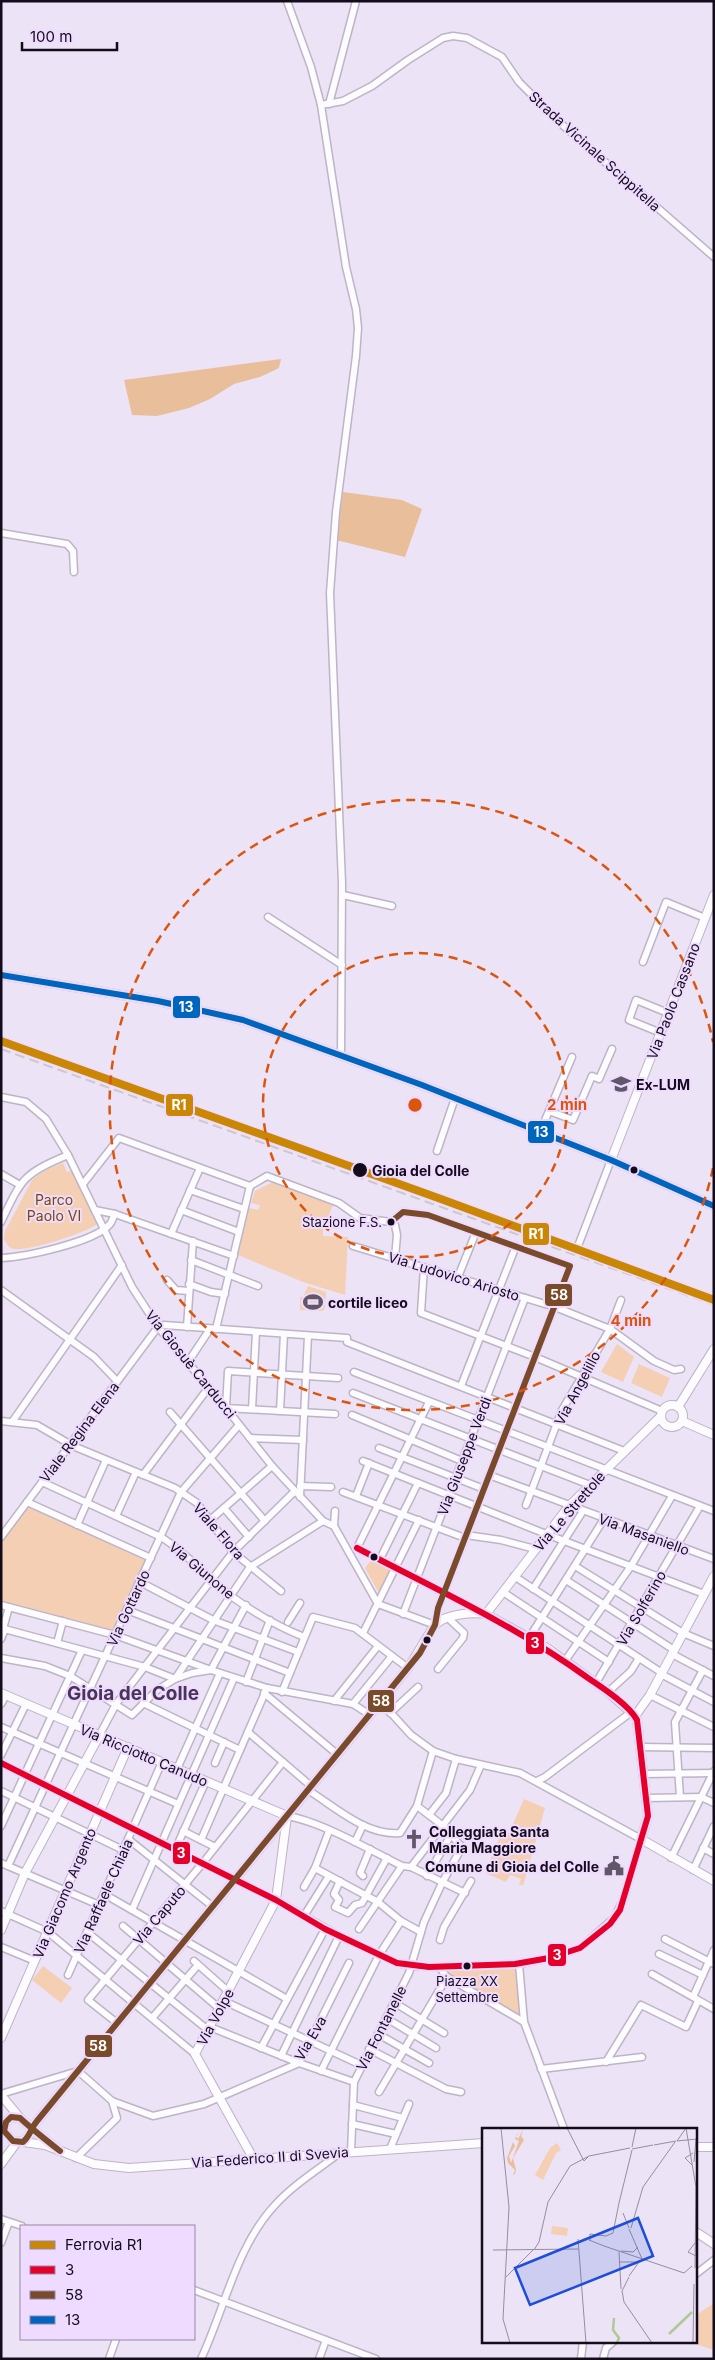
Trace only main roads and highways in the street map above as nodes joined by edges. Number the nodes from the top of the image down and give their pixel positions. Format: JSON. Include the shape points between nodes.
{"nodes":[{"id":1,"x":714,"y":895,"type":"edge"},
{"id":2,"x":1,"y":975,"type":"edge"},
{"id":3,"x":612,"y":1160,"type":"junction"},
{"id":4,"x":714,"y":1206,"type":"edge"},
{"id":5,"x":714,"y":1349,"type":"edge"},
{"id":6,"x":678,"y":1407,"type":"junction"},
{"id":7,"x":661,"y":1413,"type":"junction"},
{"id":8,"x":682,"y":1421,"type":"junction"},
{"id":9,"x":714,"y":1435,"type":"edge"},
{"id":10,"x":714,"y":1576,"type":"edge"},
{"id":11,"x":486,"y":1614,"type":"junction"},
{"id":12,"x":3,"y":1694,"type":"edge"},
{"id":13,"x":633,"y":1714,"type":"junction"},
{"id":14,"x":99,"y":1736,"type":"junction"},
{"id":15,"x":128,"y":1748,"type":"junction"},
{"id":16,"x":288,"y":1816,"type":"junction"},
{"id":17,"x":714,"y":1881,"type":"edge"},
{"id":18,"x":5,"y":1913,"type":"edge"},
{"id":19,"x":1,"y":1930,"type":"edge"},
{"id":20,"x":1,"y":2038,"type":"edge"},
{"id":21,"x":1,"y":2095,"type":"edge"},
{"id":22,"x":20,"y":2118,"type":"junction"},
{"id":23,"x":3,"y":2129,"type":"edge"},
{"id":24,"x":30,"y":2129,"type":"junction"},
{"id":25,"x":20,"y":2142,"type":"junction"},
{"id":26,"x":482,"y":2143,"type":"edge"},
{"id":27,"x":698,"y":2147,"type":"edge"},
{"id":28,"x":714,"y":2147,"type":"edge"},
{"id":29,"x":60,"y":2151,"type":"junction"},
{"id":30,"x":253,"y":2158,"type":"junction"},
{"id":31,"x":1,"y":2164,"type":"edge"},
{"id":32,"x":698,"y":2234,"type":"edge"},
{"id":33,"x":714,"y":2244,"type":"edge"}],
"edges":[{"from":1,"to":3,"type":"main road","name":"Via Paolo Cassano"},
{"from":2,"to":3,"type":"main road","via":[[85,988],[243,1020],[456,1098]]},
{"from":3,"to":4,"type":"main road"},
{"from":5,"to":6,"type":"main road"},
{"from":6,"to":7,"type":"main road","via":[[670,1405]]},
{"from":6,"to":8,"type":"main road","via":[[683,1413]]},
{"from":7,"to":8,"type":"main road","via":[[663,1423],[668,1427],[675,1427]]},
{"from":7,"to":11,"type":"main road","name":"Via Le Strettole","via":[[569,1506]]},
{"from":8,"to":9,"type":"main road"},
{"from":10,"to":13,"type":"main road","via":[[650,1695]]},
{"from":11,"to":13,"type":"main road","via":[[565,1661]]},
{"from":11,"to":16,"type":"main road","via":[[448,1618],[435,1625],[420,1653]]},
{"from":12,"to":14,"type":"main road","name":"Via Ricciotto Canudo"},
{"from":13,"to":17,"type":"main road","via":[[648,1816],[641,1839]]},
{"from":14,"to":15,"type":"main road","name":"Via Ricciotto Canudo"},
{"from":14,"to":18,"type":"main road"},
{"from":15,"to":16,"type":"main road","name":"Via Ricciotto Canudo"},
{"from":15,"to":20,"type":"main road","name":"Via Giacomo Argento"},
{"from":16,"to":24,"type":"main road"},
{"from":16,"to":30,"type":"main road","name":"Via Volpe","via":[[276,1900],[195,2054]]},
{"from":18,"to":19,"type":"main road"},
{"from":21,"to":22,"type":"main road"},
{"from":22,"to":23,"type":"main road","via":[[10,2118]]},
{"from":22,"to":24,"type":"main road"},
{"from":23,"to":25,"type":"main road"},
{"from":24,"to":25,"type":"main road","via":[[30,2135]]},
{"from":24,"to":29,"type":"main road","name":"Via Federico II di Svevia"},
{"from":25,"to":29,"type":"main road","name":"Via Federico II di Svevia"},
{"from":25,"to":31,"type":"main road"},
{"from":26,"to":30,"type":"main road","name":"Via Federico II di Svevia"},
{"from":27,"to":28,"type":"main road"},
{"from":29,"to":30,"type":"main road","name":"Via Federico II di Svevia","via":[[102,2165],[129,2168]]},
{"from":32,"to":33,"type":"main road"}]}
